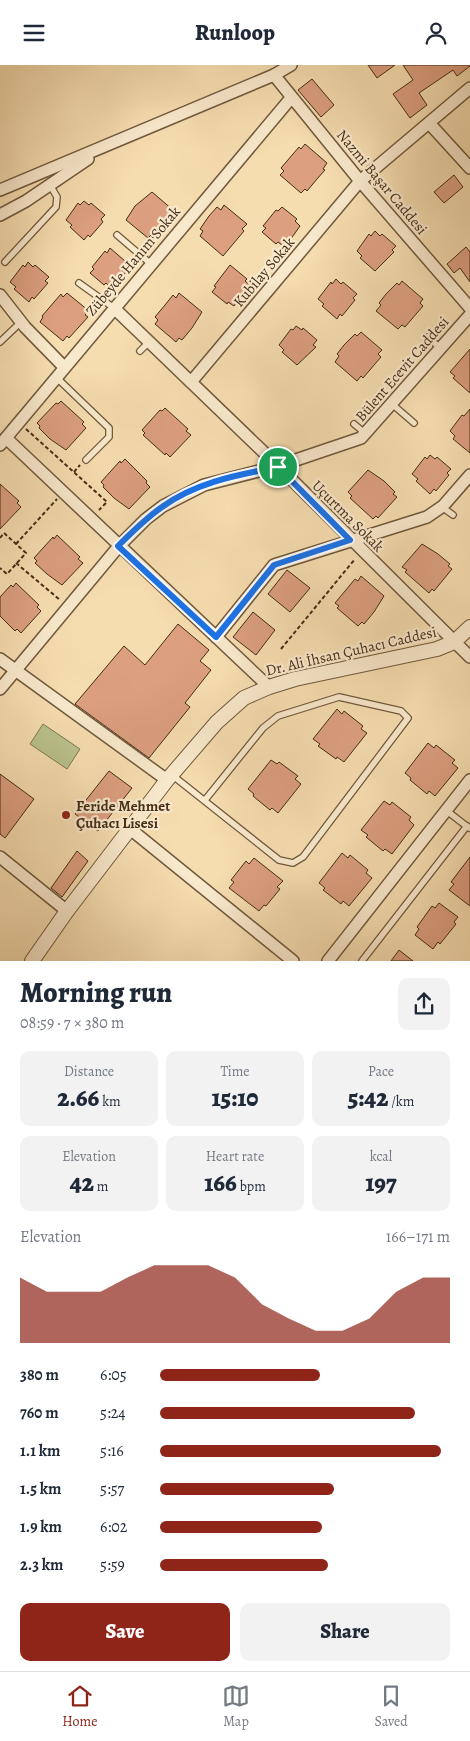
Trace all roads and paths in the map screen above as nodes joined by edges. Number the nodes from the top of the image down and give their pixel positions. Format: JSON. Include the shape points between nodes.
{"nodes":[{"id":1,"x":291,"y":65,"type":"edge"},
{"id":2,"x":274,"y":75,"type":"junction"},
{"id":3,"x":470,"y":89,"type":"edge"},
{"id":4,"x":291,"y":98,"type":"junction"},
{"id":5,"x":429,"y":123,"type":"junction"},
{"id":6,"x":108,"y":145,"type":"junction"},
{"id":7,"x":470,"y":168,"type":"edge"},
{"id":8,"x":360,"y":181,"type":"junction"},
{"id":9,"x":50,"y":185,"type":"junction"},
{"id":10,"x":0,"y":191,"type":"edge"},
{"id":11,"x":0,"y":215,"type":"edge"},
{"id":12,"x":118,"y":235,"type":"dead end"},
{"id":13,"x":5,"y":262,"type":"dead end"},
{"id":14,"x":150,"y":264,"type":"junction"},
{"id":15,"x":79,"y":283,"type":"dead end"},
{"id":16,"x":0,"y":295,"type":"edge"},
{"id":17,"x":114,"y":308,"type":"junction"},
{"id":18,"x":470,"y":308,"type":"edge"},
{"id":19,"x":470,"y":315,"type":"edge"},
{"id":20,"x":21,"y":322,"type":"junction"},
{"id":21,"x":428,"y":337,"type":"dead end"},
{"id":22,"x":150,"y":341,"type":"junction"},
{"id":23,"x":0,"y":342,"type":"edge"},
{"id":24,"x":441,"y":349,"type":"junction"},
{"id":25,"x":140,"y":351,"type":"dead end"},
{"id":26,"x":64,"y":367,"type":"junction"},
{"id":27,"x":56,"y":377,"type":"junction"},
{"id":28,"x":191,"y":382,"type":"junction"},
{"id":29,"x":392,"y":404,"type":"junction"},
{"id":30,"x":18,"y":423,"type":"junction"},
{"id":31,"x":414,"y":423,"type":"dead end"},
{"id":32,"x":354,"y":424,"type":"dead end"},
{"id":33,"x":366,"y":434,"type":"junction"},
{"id":34,"x":3,"y":442,"type":"edge"},
{"id":35,"x":86,"y":460,"type":"dead end"},
{"id":36,"x":278,"y":467,"type":"junction"},
{"id":37,"x":470,"y":475,"type":"edge"},
{"id":38,"x":63,"y":493,"type":"junction"},
{"id":39,"x":107,"y":502,"type":"dead end"},
{"id":40,"x":442,"y":507,"type":"junction"},
{"id":41,"x":453,"y":515,"type":"dead end"},
{"id":42,"x":0,"y":538,"type":"edge"},
{"id":43,"x":350,"y":540,"type":"junction"},
{"id":44,"x":16,"y":544,"type":"junction"},
{"id":45,"x":118,"y":546,"type":"junction"},
{"id":46,"x":362,"y":552,"type":"junction"},
{"id":47,"x":16,"y":563,"type":"junction"},
{"id":48,"x":0,"y":568,"type":"edge"},
{"id":49,"x":68,"y":607,"type":"junction"},
{"id":50,"x":470,"y":627,"type":"edge"},
{"id":51,"x":216,"y":637,"type":"junction"},
{"id":52,"x":454,"y":642,"type":"junction"},
{"id":53,"x":280,"y":649,"type":"dead end"},
{"id":54,"x":470,"y":657,"type":"edge"},
{"id":55,"x":0,"y":659,"type":"edge"},
{"id":56,"x":16,"y":671,"type":"junction"},
{"id":57,"x":269,"y":687,"type":"junction"},
{"id":58,"x":0,"y":689,"type":"edge"},
{"id":59,"x":169,"y":777,"type":"junction"},
{"id":60,"x":469,"y":784,"type":"edge"},
{"id":61,"x":205,"y":800,"type":"junction"},
{"id":62,"x":447,"y":811,"type":"junction"},
{"id":63,"x":469,"y":827,"type":"edge"},
{"id":64,"x":129,"y":828,"type":"junction"},
{"id":65,"x":0,"y":857,"type":"edge"},
{"id":66,"x":67,"y":911,"type":"junction"},
{"id":67,"x":32,"y":961,"type":"edge"},
{"id":68,"x":293,"y":961,"type":"edge"},
{"id":69,"x":328,"y":961,"type":"edge"},
{"id":70,"x":362,"y":961,"type":"edge"}],
"edges":[{"from":1,"to":2,"type":"street"},
{"from":2,"to":4,"type":"street","name":"Nazmi Başar Caddesi"},
{"from":2,"to":6,"type":"street"},
{"from":3,"to":5,"type":"street","name":"Kubilay Sokak"},
{"from":4,"to":8,"type":"street","name":"Nazmi Başar Caddesi"},
{"from":4,"to":14,"type":"street","name":"Zübeyde Hanım Sokak"},
{"from":5,"to":7,"type":"street"},
{"from":5,"to":8,"type":"street","name":"Kubilay Sokak"},
{"from":6,"to":9,"type":"street"},
{"from":6,"to":10,"type":"street"},
{"from":8,"to":18,"type":"street","name":"Nazmi Başar Caddesi"},
{"from":8,"to":28,"type":"street","name":"Kubilay Sokak"},
{"from":9,"to":11,"type":"street"},
{"from":9,"to":13,"type":"lane","via":[[57,197],[56,207]]},
{"from":12,"to":14,"type":"lane"},
{"from":14,"to":17,"type":"street","name":"Zübeyde Hanım Sokak"},
{"from":15,"to":17,"type":"lane"},
{"from":16,"to":20,"type":"street"},
{"from":17,"to":22,"type":"street","name":"Uçurtma Sokak"},
{"from":17,"to":26,"type":"street","name":"Zübeyde Hanım Sokak"},
{"from":19,"to":24,"type":"street","name":"Bülent Ecevit Caddesi"},
{"from":20,"to":23,"type":"lane"},
{"from":20,"to":26,"type":"street"},
{"from":21,"to":24,"type":"lane"},
{"from":22,"to":25,"type":"lane"},
{"from":22,"to":28,"type":"street","name":"Uçurtma Sokak"},
{"from":24,"to":29,"type":"street","name":"Bülent Ecevit Caddesi"},
{"from":26,"to":27,"type":"street","name":"Zübeyde Hanım Sokak"},
{"from":27,"to":30,"type":"street","name":"Zübeyde Hanım Sokak"},
{"from":27,"to":35,"type":"lane","via":[[109,428],[110,435]]},
{"from":28,"to":36,"type":"street","name":"Uçurtma Sokak"},
{"from":29,"to":31,"type":"lane"},
{"from":29,"to":33,"type":"street","name":"Bülent Ecevit Caddesi"},
{"from":30,"to":34,"type":"street","name":"Zübeyde Hanım Sokak"},
{"from":30,"to":39,"type":"path"},
{"from":32,"to":33,"type":"lane"},
{"from":33,"to":36,"type":"street","name":"Bülent Ecevit Caddesi","via":[[350,443]]},
{"from":34,"to":38,"type":"street"},
{"from":36,"to":43,"type":"street","name":"Uçurtma Sokak"},
{"from":36,"to":45,"type":"street","name":"Bülent Ecevit Caddesi","via":[[220,479],[182,495],[146,519]]},
{"from":37,"to":40,"type":"street"},
{"from":38,"to":44,"type":"path"},
{"from":38,"to":45,"type":"street"},
{"from":40,"to":41,"type":"lane"},
{"from":40,"to":43,"type":"street","via":[[427,517]]},
{"from":42,"to":44,"type":"path","via":[[4,533]]},
{"from":43,"to":46,"type":"street","name":"Uçurtma Sokak"},
{"from":43,"to":51,"type":"street","via":[[274,565]]},
{"from":44,"to":47,"type":"path","via":[[26,553]]},
{"from":45,"to":49,"type":"street","name":"Bülent Ecevit Caddesi"},
{"from":45,"to":51,"type":"street"},
{"from":46,"to":52,"type":"street","name":"Uçurtma Sokak"},
{"from":46,"to":53,"type":"path"},
{"from":47,"to":48,"type":"path","via":[[7,574]]},
{"from":47,"to":49,"type":"path"},
{"from":49,"to":56,"type":"street","name":"Bülent Ecevit Caddesi"},
{"from":50,"to":52,"type":"street","name":"Dr. Ali İhsan Çuhacı Caddesi"},
{"from":51,"to":57,"type":"street"},
{"from":52,"to":54,"type":"street","name":"Uçurtma Sokak"},
{"from":52,"to":57,"type":"street","name":"Dr. Ali İhsan Çuhacı Caddesi","via":[[437,649]]},
{"from":55,"to":56,"type":"street"},
{"from":56,"to":58,"type":"street","name":"Bülent Ecevit Caddesi"},
{"from":56,"to":59,"type":"street"},
{"from":57,"to":59,"type":"street","name":"Dr. Ali İhsan Çuhacı Caddesi","via":[[229,710]]},
{"from":59,"to":61,"type":"lane"},
{"from":59,"to":64,"type":"street","name":"Dr. Ali İhsan Çuhacı Caddesi"},
{"from":60,"to":62,"type":"street"},
{"from":61,"to":61,"type":"lane","via":[[280,860],[293,863],[303,857],[408,718],[401,711],[339,697],[278,716],[263,728]]},
{"from":62,"to":63,"type":"lane"},
{"from":62,"to":69,"type":"street"},
{"from":63,"to":70,"type":"lane"},
{"from":64,"to":66,"type":"street","name":"Dr. Ali İhsan Çuhacı Caddesi"},
{"from":64,"to":68,"type":"street"},
{"from":65,"to":66,"type":"street"},
{"from":66,"to":67,"type":"street","name":"Dr. Ali İhsan Çuhacı Caddesi"}]}
